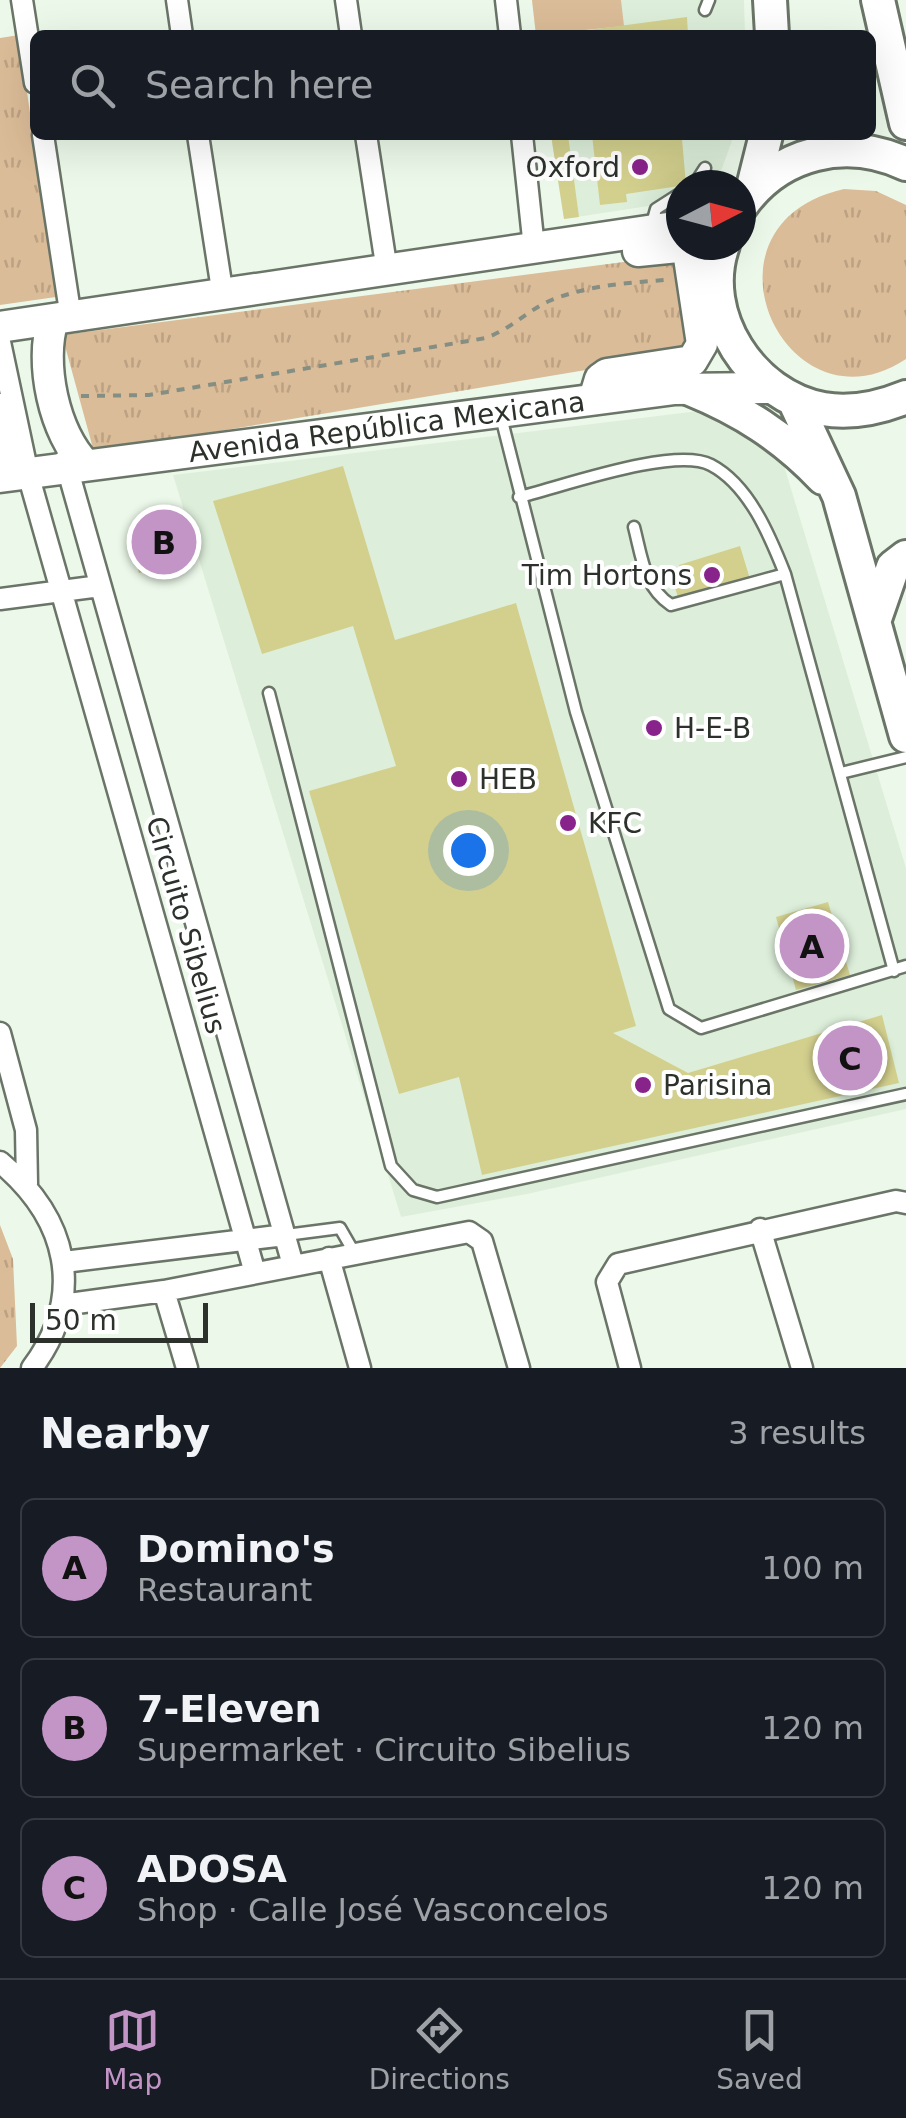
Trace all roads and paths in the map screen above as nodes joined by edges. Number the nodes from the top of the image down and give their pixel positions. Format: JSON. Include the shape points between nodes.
{"nodes":[{"id":1,"x":22,"y":0,"type":"edge"},
{"id":2,"x":177,"y":0,"type":"edge"},
{"id":3,"x":346,"y":0,"type":"edge"},
{"id":4,"x":506,"y":0,"type":"edge"},
{"id":5,"x":770,"y":0,"type":"edge"},
{"id":6,"x":878,"y":0,"type":"edge"},
{"id":7,"x":181,"y":30,"type":"edge"},
{"id":8,"x":351,"y":30,"type":"edge"},
{"id":9,"x":509,"y":30,"type":"edge"},
{"id":10,"x":772,"y":30,"type":"edge"},
{"id":11,"x":30,"y":51,"type":"edge"},
{"id":12,"x":906,"y":122,"type":"edge"},
{"id":13,"x":43,"y":140,"type":"edge"},
{"id":14,"x":199,"y":140,"type":"edge"},
{"id":15,"x":367,"y":140,"type":"edge"},
{"id":16,"x":523,"y":140,"type":"edge"},
{"id":17,"x":764,"y":140,"type":"edge"},
{"id":18,"x":906,"y":164,"type":"edge"},
{"id":19,"x":755,"y":170,"type":"edge"},
{"id":20,"x":756,"y":188,"type":"edge"},
{"id":21,"x":666,"y":203,"type":"edge"},
{"id":22,"x":666,"y":228,"type":"edge"},
{"id":23,"x":650,"y":230,"type":"junction"},
{"id":24,"x":568,"y":243,"type":"junction"},
{"id":25,"x":534,"y":248,"type":"junction"},
{"id":26,"x":721,"y":260,"type":"edge"},
{"id":27,"x":387,"y":271,"type":"junction"},
{"id":28,"x":695,"y":284,"type":"junction"},
{"id":29,"x":223,"y":296,"type":"junction"},
{"id":30,"x":51,"y":320,"type":"junction"},
{"id":31,"x":0,"y":326,"type":"edge"},
{"id":32,"x":0,"y":342,"type":"edge"},
{"id":33,"x":690,"y":389,"type":"junction"},
{"id":34,"x":784,"y":394,"type":"junction"},
{"id":35,"x":54,"y":397,"type":"junction"},
{"id":36,"x":906,"y":397,"type":"edge"},
{"id":37,"x":594,"y":400,"type":"junction"},
{"id":38,"x":0,"y":409,"type":"edge"},
{"id":39,"x":500,"y":411,"type":"junction"},
{"id":40,"x":0,"y":460,"type":"edge"},
{"id":41,"x":76,"y":467,"type":"junction"},
{"id":42,"x":14,"y":476,"type":"edge"},
{"id":43,"x":840,"y":496,"type":"junction"},
{"id":44,"x":519,"y":497,"type":"junction"},
{"id":45,"x":634,"y":528,"type":"dead end"},
{"id":46,"x":906,"y":557,"type":"edge"},
{"id":47,"x":785,"y":574,"type":"junction"},
{"id":48,"x":100,"y":586,"type":"junction"},
{"id":49,"x":63,"y":591,"type":"junction"},
{"id":50,"x":0,"y":599,"type":"edge"},
{"id":51,"x":876,"y":616,"type":"junction"},
{"id":52,"x":269,"y":694,"type":"dead end"},
{"id":53,"x":906,"y":736,"type":"edge"},
{"id":54,"x":906,"y":757,"type":"edge"},
{"id":55,"x":841,"y":773,"type":"junction"},
{"id":56,"x":900,"y":968,"type":"edge"},
{"id":57,"x":0,"y":1033,"type":"edge"},
{"id":58,"x":906,"y":1094,"type":"edge"},
{"id":59,"x":0,"y":1162,"type":"edge"},
{"id":60,"x":27,"y":1184,"type":"junction"},
{"id":61,"x":901,"y":1202,"type":"edge"},
{"id":62,"x":760,"y":1229,"type":"junction"},
{"id":63,"x":285,"y":1235,"type":"junction"},
{"id":64,"x":247,"y":1242,"type":"junction"},
{"id":65,"x":355,"y":1254,"type":"junction"},
{"id":66,"x":328,"y":1258,"type":"junction"},
{"id":67,"x":64,"y":1262,"type":"junction"},
{"id":68,"x":293,"y":1265,"type":"junction"},
{"id":69,"x":256,"y":1274,"type":"junction"},
{"id":70,"x":164,"y":1291,"type":"junction"},
{"id":71,"x":62,"y":1305,"type":"junction"},
{"id":72,"x":32,"y":1368,"type":"edge"},
{"id":73,"x":186,"y":1368,"type":"edge"},
{"id":74,"x":360,"y":1368,"type":"edge"},
{"id":75,"x":518,"y":1368,"type":"edge"},
{"id":76,"x":630,"y":1368,"type":"edge"},
{"id":77,"x":802,"y":1368,"type":"edge"}],
"edges":[{"from":1,"to":11,"type":"street"},
{"from":2,"to":7,"type":"street"},
{"from":3,"to":8,"type":"street"},
{"from":4,"to":9,"type":"street"},
{"from":5,"to":10,"type":"main road"},
{"from":6,"to":12,"type":"main road"},
{"from":13,"to":30,"type":"street","name":"Circuito Sibelius"},
{"from":14,"to":29,"type":"street"},
{"from":15,"to":27,"type":"street"},
{"from":16,"to":25,"type":"street"},
{"from":17,"to":19,"type":"main road"},
{"from":18,"to":20,"type":"main road","via":[[854,149],[822,151],[772,173]]},
{"from":21,"to":23,"type":"lane","via":[[656,209]]},
{"from":22,"to":23,"type":"main road"},
{"from":23,"to":24,"type":"main road"},
{"from":24,"to":25,"type":"main road"},
{"from":24,"to":28,"type":"main road","via":[[586,256],[678,247],[692,260]]},
{"from":25,"to":27,"type":"main road"},
{"from":26,"to":34,"type":"main road","via":[[717,289],[734,346]]},
{"from":27,"to":29,"type":"main road"},
{"from":28,"to":35,"type":"path","via":[[608,284],[546,303],[486,338],[428,349],[149,395]]},
{"from":28,"to":37,"type":"main road","via":[[699,354],[692,361],[607,374]]},
{"from":29,"to":30,"type":"main road"},
{"from":30,"to":31,"type":"main road"},
{"from":30,"to":35,"type":"main road"},
{"from":30,"to":41,"type":"street","name":"Circuito Sibelius"},
{"from":32,"to":42,"type":"street","name":"Circuito Sibelius"},
{"from":33,"to":34,"type":"main road","name":"Avenida República Mexicana"},
{"from":33,"to":37,"type":"main road","name":"Avenida República Mexicana"},
{"from":33,"to":43,"type":"main road","via":[[781,438]]},
{"from":34,"to":36,"type":"main road","via":[[822,409],[852,411]]},
{"from":34,"to":43,"type":"main road"},
{"from":35,"to":41,"type":"main road"},
{"from":37,"to":39,"type":"main road","name":"Avenida República Mexicana"},
{"from":38,"to":40,"type":"main road"},
{"from":39,"to":41,"type":"main road","name":"Avenida República Mexicana"},
{"from":39,"to":44,"type":"lane"},
{"from":41,"to":42,"type":"main road","name":"Avenida República Mexicana"},
{"from":41,"to":48,"type":"street","name":"Circuito Sibelius"},
{"from":42,"to":49,"type":"street","name":"Circuito Sibelius"},
{"from":43,"to":51,"type":"main road"},
{"from":44,"to":47,"type":"lane","via":[[673,460],[711,465],[744,496]]},
{"from":44,"to":56,"type":"lane","via":[[576,712],[668,1009],[701,1028]]},
{"from":45,"to":47,"type":"lane","via":[[646,575],[656,594],[672,604]]},
{"from":46,"to":51,"type":"main road","via":[[893,566]]},
{"from":47,"to":55,"type":"lane"},
{"from":48,"to":49,"type":"street"},
{"from":48,"to":63,"type":"street","name":"Circuito Sibelius"},
{"from":49,"to":50,"type":"street"},
{"from":49,"to":64,"type":"street","name":"Circuito Sibelius"},
{"from":51,"to":53,"type":"main road"},
{"from":52,"to":58,"type":"lane","via":[[391,1166],[413,1190],[437,1198]]},
{"from":54,"to":55,"type":"lane"},
{"from":55,"to":56,"type":"lane"},
{"from":57,"to":60,"type":"street","via":[[26,1130]]},
{"from":59,"to":60,"type":"street"},
{"from":60,"to":67,"type":"street","via":[[47,1211]]},
{"from":61,"to":62,"type":"street"},
{"from":62,"to":76,"type":"street","via":[[618,1264],[607,1282]]},
{"from":62,"to":77,"type":"street"},
{"from":63,"to":64,"type":"street"},
{"from":63,"to":65,"type":"lane","via":[[340,1228]]},
{"from":63,"to":68,"type":"street","name":"Circuito Sibelius"},
{"from":64,"to":67,"type":"street"},
{"from":64,"to":69,"type":"street","name":"Circuito Sibelius"},
{"from":65,"to":66,"type":"street"},
{"from":65,"to":75,"type":"street","via":[[460,1232],[476,1235]]},
{"from":66,"to":68,"type":"street"},
{"from":66,"to":74,"type":"street"},
{"from":67,"to":71,"type":"street"},
{"from":68,"to":69,"type":"street"},
{"from":69,"to":70,"type":"street"},
{"from":70,"to":71,"type":"street"},
{"from":70,"to":73,"type":"street"},
{"from":71,"to":72,"type":"street"}]}
